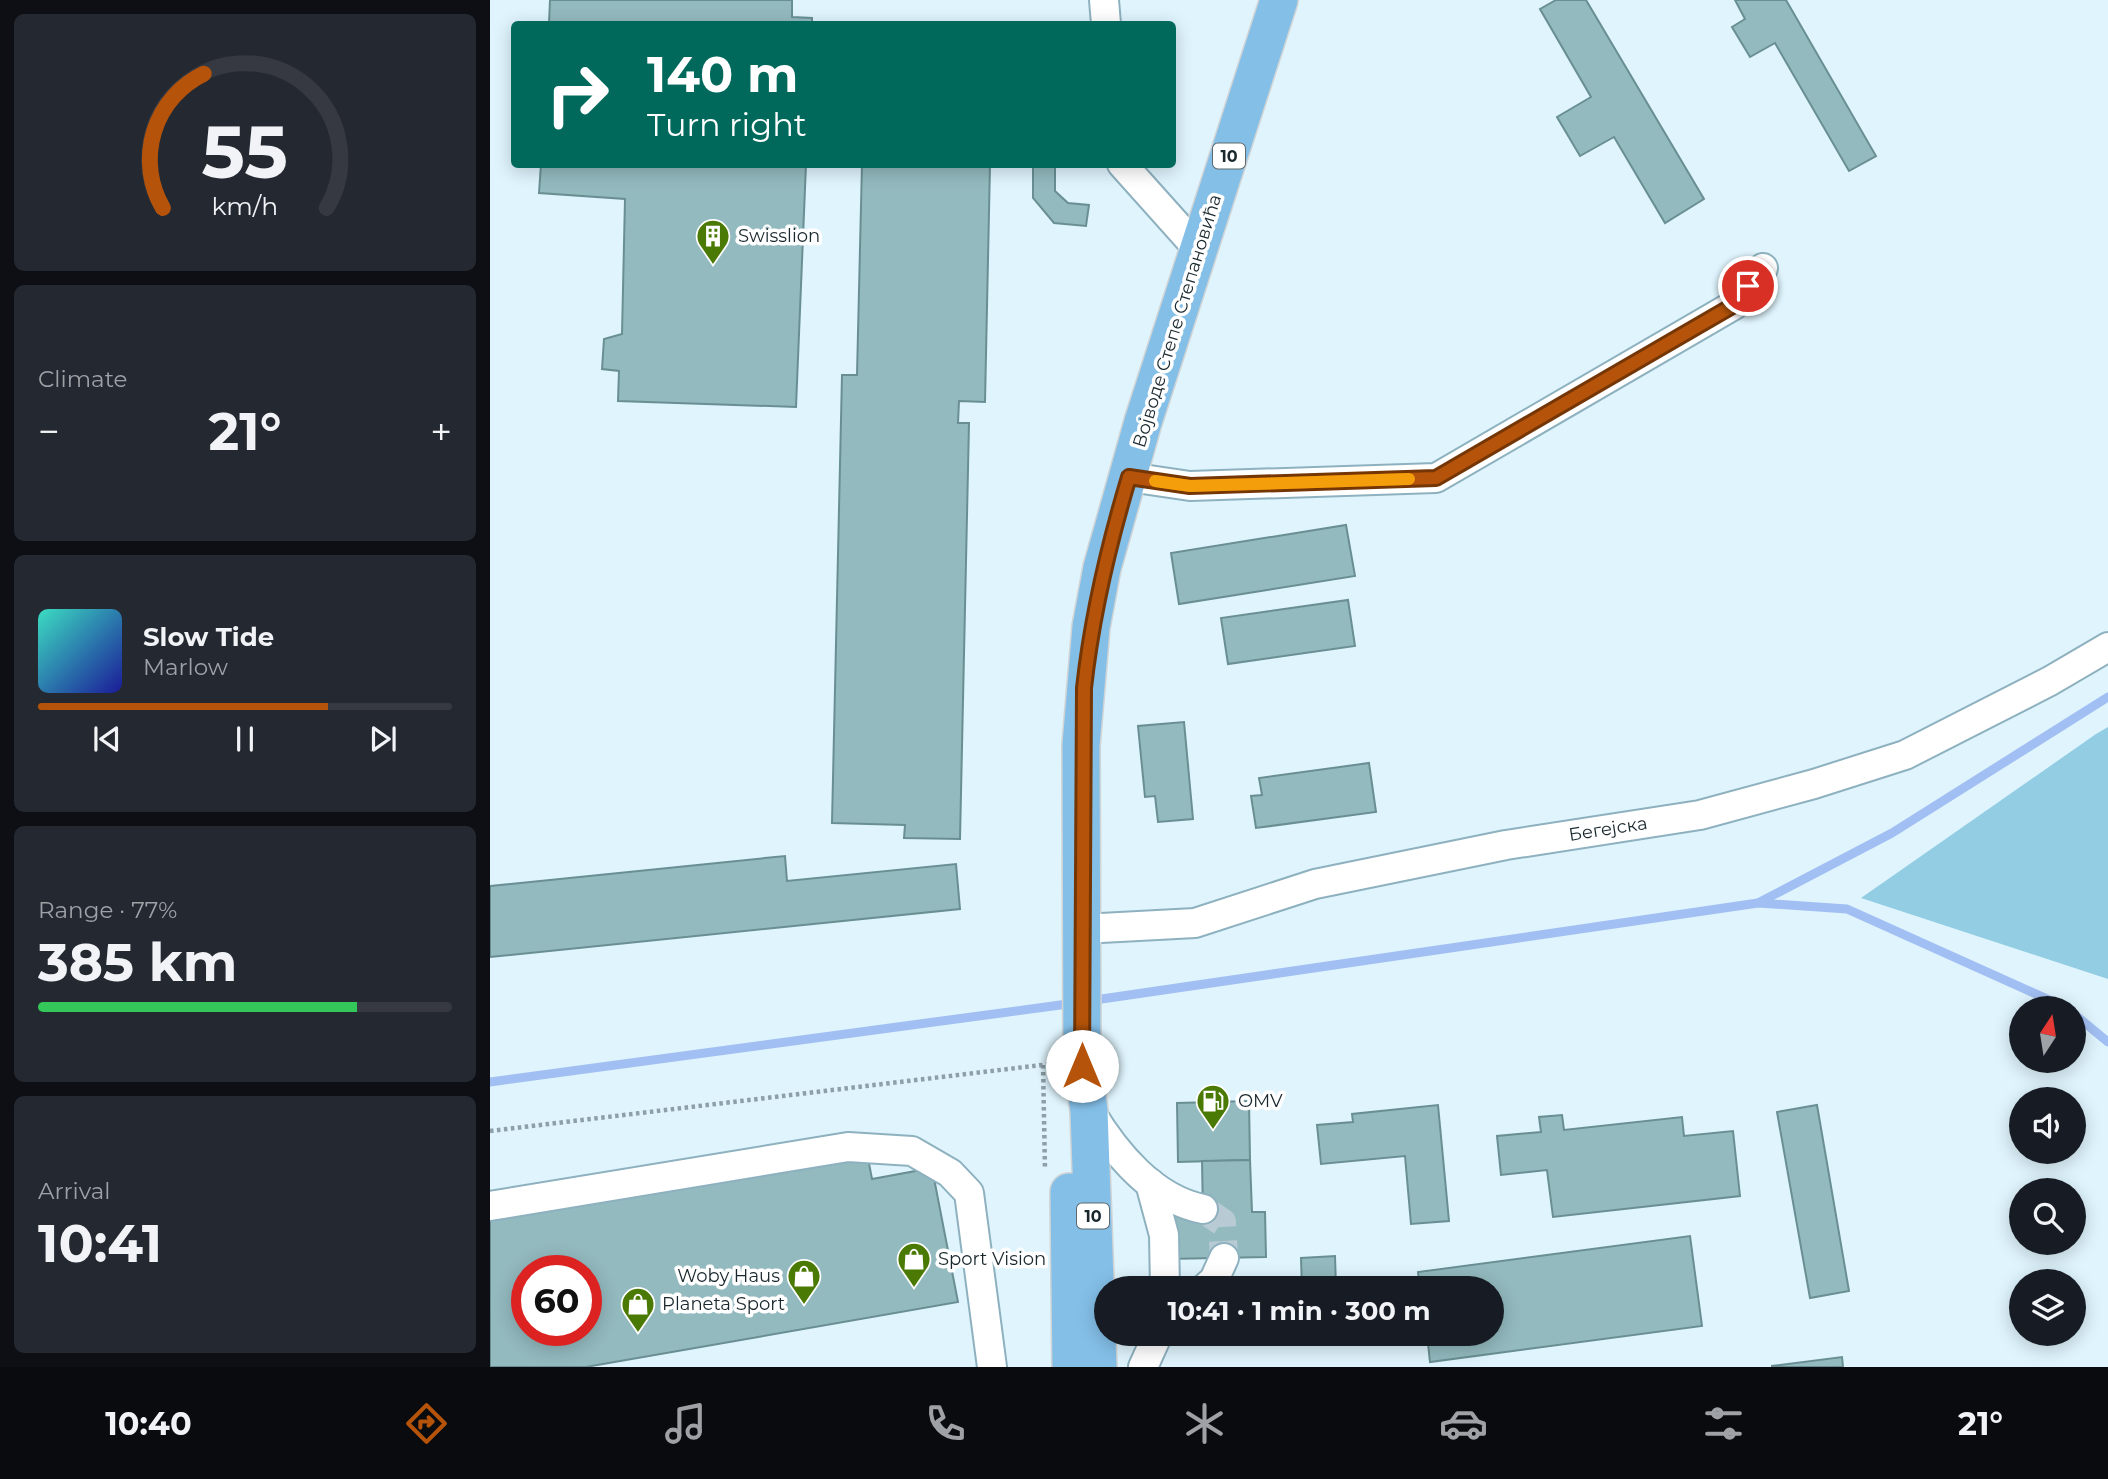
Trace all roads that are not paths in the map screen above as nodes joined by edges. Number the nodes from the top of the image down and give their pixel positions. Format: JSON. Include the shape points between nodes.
{"nodes":[{"id":1,"x":1104,"y":0,"type":"edge"},
{"id":2,"x":1279,"y":0,"type":"edge"},
{"id":3,"x":1106,"y":21,"type":"edge"},
{"id":4,"x":1126,"y":168,"type":"edge"},
{"id":5,"x":1199,"y":250,"type":"junction"},
{"id":6,"x":1763,"y":268,"type":"dead end"},
{"id":7,"x":1129,"y":477,"type":"junction"},
{"id":8,"x":2108,"y":647,"type":"edge"},
{"id":9,"x":1082,"y":940,"type":"junction"},
{"id":10,"x":1082,"y":1058,"type":"junction"},
{"id":11,"x":1089,"y":1111,"type":"junction"},
{"id":12,"x":1150,"y":1183,"type":"junction"},
{"id":13,"x":490,"y":1206,"type":"edge"},
{"id":14,"x":1203,"y":1209,"type":"tunnel mouth"},
{"id":15,"x":1224,"y":1258,"type":"tunnel mouth"},
{"id":16,"x":1165,"y":1276,"type":"edge"},
{"id":17,"x":1216,"y":1276,"type":"edge"},
{"id":18,"x":1153,"y":1346,"type":"edge"},
{"id":19,"x":992,"y":1367,"type":"edge"},
{"id":20,"x":1070,"y":1367,"type":"edge"},
{"id":21,"x":1098,"y":1367,"type":"edge"},
{"id":22,"x":1143,"y":1367,"type":"edge"}],
"edges":[{"from":1,"to":3,"type":"lane"},
{"from":2,"to":5,"type":"main road","name":"Војводе Степе Степановића","number":"10"},
{"from":4,"to":5,"type":"lane"},
{"from":5,"to":7,"type":"main road","name":"Војводе Степе Степановића","number":"10"},
{"from":6,"to":7,"type":"lane","via":[[1734,305],[1436,478],[1190,486]]},
{"from":7,"to":9,"type":"main road","name":"Војводе Степе Степановића","number":"10","via":[[1102,568],[1084,688]]},
{"from":8,"to":9,"type":"lane","name":"Бегејска","via":[[1905,755],[1814,784],[1700,815],[1506,845],[1315,884],[1195,923]]},
{"from":9,"to":10,"type":"main road","name":"Војводе Степе Степановића","number":"10"},
{"from":10,"to":11,"type":"main road","name":"Војводе Степе Степановића","number":"10"},
{"from":10,"to":20,"type":"main road","name":"Војводе Степе Степановића","number":"10","via":[[1071,1118]]},
{"from":11,"to":12,"type":"lane","via":[[1109,1144]]},
{"from":11,"to":21,"type":"main road","name":"Војводе Степе Степановића","number":"10"},
{"from":12,"to":14,"type":"lane","via":[[1172,1199]]},
{"from":12,"to":16,"type":"lane","via":[[1164,1235]]},
{"from":13,"to":19,"type":"lane","via":[[848,1147],[912,1152],[950,1173],[969,1192]]},
{"from":15,"to":17,"type":"lane"},
{"from":18,"to":22,"type":"lane"}]}
